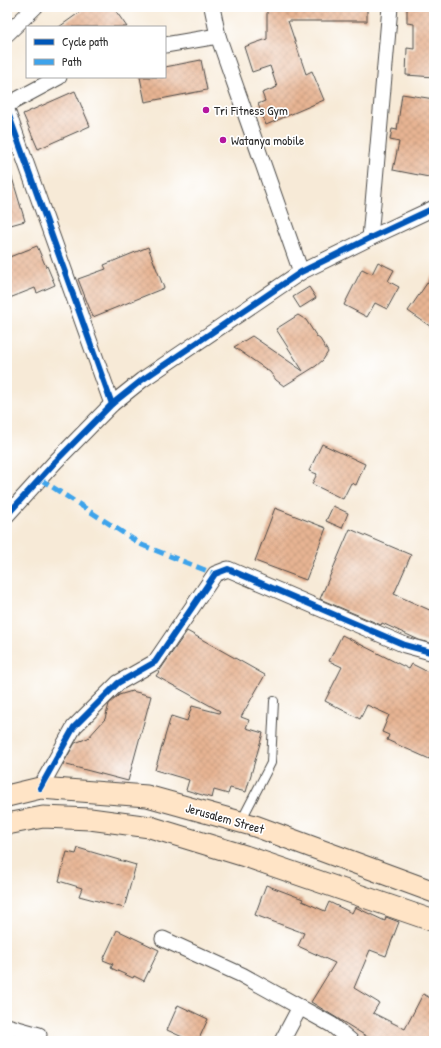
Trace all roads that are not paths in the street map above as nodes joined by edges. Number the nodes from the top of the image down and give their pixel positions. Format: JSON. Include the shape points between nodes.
{"nodes":[{"id":1,"x":35,"y":7,"type":"edge"},
{"id":2,"x":212,"y":7,"type":"edge"},
{"id":3,"x":390,"y":7,"type":"edge"},
{"id":4,"x":7,"y":34,"type":"edge"},
{"id":5,"x":218,"y":36,"type":"junction"},
{"id":6,"x":166,"y":45,"type":"edge"},
{"id":7,"x":57,"y":78,"type":"edge"},
{"id":8,"x":7,"y":105,"type":"edge"},
{"id":9,"x":7,"y":110,"type":"edge"},
{"id":10,"x":434,"y":208,"type":"edge"},
{"id":11,"x":370,"y":238,"type":"junction"},
{"id":12,"x":301,"y":272,"type":"junction"},
{"id":13,"x":112,"y":404,"type":"junction"},
{"id":14,"x":7,"y":515,"type":"edge"},
{"id":15,"x":434,"y":653,"type":"edge"},
{"id":16,"x":274,"y":701,"type":"dead end"},
{"id":17,"x":40,"y":788,"type":"junction"},
{"id":18,"x":7,"y":796,"type":"edge"},
{"id":19,"x":240,"y":822,"type":"junction"},
{"id":20,"x":7,"y":824,"type":"edge"},
{"id":21,"x":434,"y":892,"type":"edge"},
{"id":22,"x":434,"y":921,"type":"edge"},
{"id":23,"x":163,"y":938,"type":"dead end"},
{"id":24,"x":300,"y":1008,"type":"junction"},
{"id":25,"x":7,"y":1026,"type":"edge"},
{"id":26,"x":39,"y":1035,"type":"dead end"},
{"id":27,"x":282,"y":1041,"type":"edge"},
{"id":28,"x":351,"y":1041,"type":"edge"}],
"edges":[{"from":1,"to":4,"type":"street"},
{"from":2,"to":5,"type":"street"},
{"from":3,"to":11,"type":"street"},
{"from":5,"to":6,"type":"street"},
{"from":5,"to":12,"type":"street"},
{"from":7,"to":8,"type":"street"},
{"from":9,"to":13,"type":"street"},
{"from":10,"to":11,"type":"street"},
{"from":11,"to":12,"type":"street"},
{"from":12,"to":13,"type":"street","via":[[142,380]]},
{"from":13,"to":14,"type":"street"},
{"from":15,"to":17,"type":"street","via":[[405,645],[228,569],[215,574],[155,662],[118,683],[74,727]]},
{"from":16,"to":19,"type":"lane","via":[[271,763]]},
{"from":17,"to":18,"type":"main road","name":"Jerusalem Street"},
{"from":17,"to":19,"type":"main road","name":"Jerusalem Street","via":[[147,796]]},
{"from":19,"to":21,"type":"main road","name":"Jerusalem Street"},
{"from":20,"to":22,"type":"main road","via":[[43,817],[90,819],[150,827],[245,856]]},
{"from":23,"to":24,"type":"street","via":[[242,975]]},
{"from":24,"to":27,"type":"street"},
{"from":24,"to":28,"type":"street","via":[[332,1025]]},
{"from":25,"to":26,"type":"street"}]}
